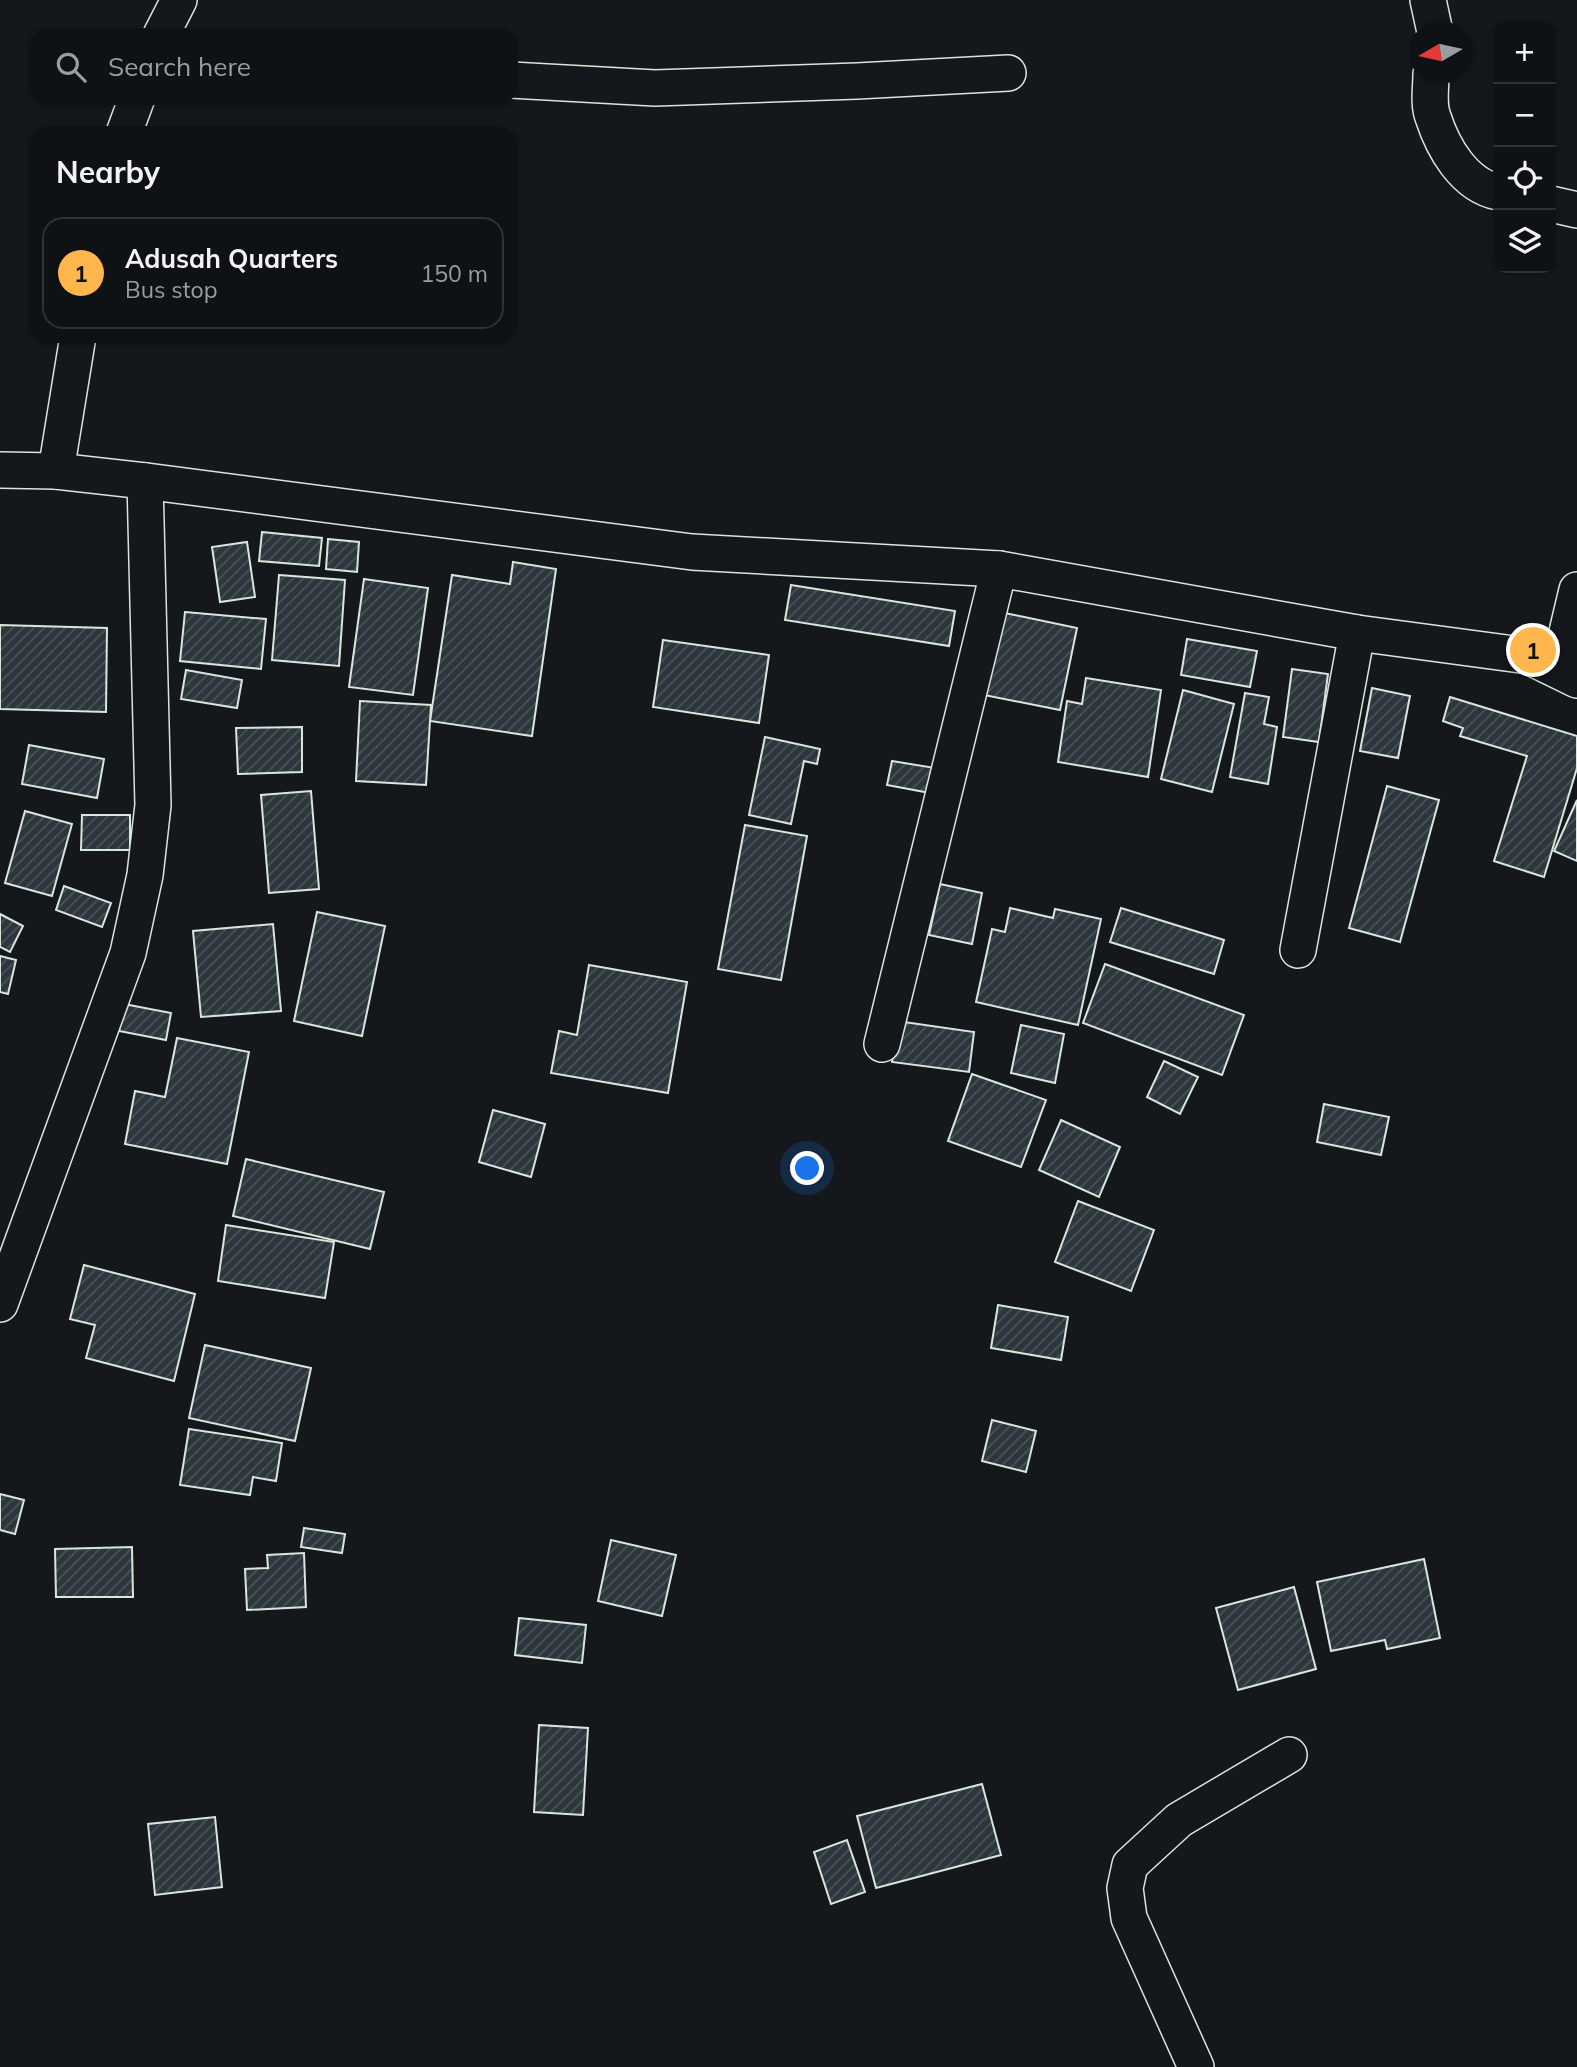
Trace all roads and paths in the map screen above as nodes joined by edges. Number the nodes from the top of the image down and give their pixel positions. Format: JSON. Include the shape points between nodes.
{"nodes":[{"id":1,"x":179,"y":0,"type":"edge"},
{"id":2,"x":1428,"y":0,"type":"edge"},
{"id":3,"x":1433,"y":21,"type":"edge"},
{"id":4,"x":165,"y":28,"type":"edge"},
{"id":5,"x":1007,"y":73,"type":"dead end"},
{"id":6,"x":518,"y":80,"type":"edge"},
{"id":7,"x":1431,"y":84,"type":"edge"},
{"id":8,"x":134,"y":105,"type":"edge"},
{"id":9,"x":127,"y":126,"type":"edge"},
{"id":10,"x":1493,"y":190,"type":"edge"},
{"id":11,"x":1556,"y":205,"type":"edge"},
{"id":12,"x":1577,"y":210,"type":"edge"},
{"id":13,"x":77,"y":343,"type":"edge"},
{"id":14,"x":0,"y":470,"type":"edge"},
{"id":15,"x":56,"y":471,"type":"junction"},
{"id":16,"x":145,"y":481,"type":"junction"},
{"id":17,"x":999,"y":569,"type":"junction"},
{"id":18,"x":1577,"y":590,"type":"edge"},
{"id":19,"x":1357,"y":633,"type":"junction"},
{"id":20,"x":1567,"y":675,"type":"edge"},
{"id":21,"x":1298,"y":950,"type":"dead end"},
{"id":22,"x":882,"y":1044,"type":"dead end"},
{"id":23,"x":0,"y":1304,"type":"edge"},
{"id":24,"x":1289,"y":1755,"type":"dead end"},
{"id":25,"x":1196,"y":2067,"type":"edge"}],
"edges":[{"from":1,"to":4,"type":"street"},
{"from":2,"to":3,"type":"street"},
{"from":5,"to":6,"type":"street","via":[[655,88]]},
{"from":7,"to":10,"type":"street","via":[[1432,115],[1454,162],[1471,179]]},
{"from":8,"to":9,"type":"street"},
{"from":11,"to":12,"type":"street"},
{"from":13,"to":15,"type":"street"},
{"from":14,"to":15,"type":"street"},
{"from":15,"to":16,"type":"street"},
{"from":16,"to":17,"type":"street","via":[[692,552]]},
{"from":16,"to":23,"type":"street","via":[[153,805],[145,875],[128,953]]},
{"from":17,"to":19,"type":"street"},
{"from":17,"to":22,"type":"street"},
{"from":18,"to":20,"type":"street"},
{"from":19,"to":20,"type":"street","via":[[1528,656]]},
{"from":19,"to":21,"type":"street"},
{"from":24,"to":25,"type":"street","via":[[1179,1820],[1130,1865],[1125,1888],[1129,1918]]}]}
